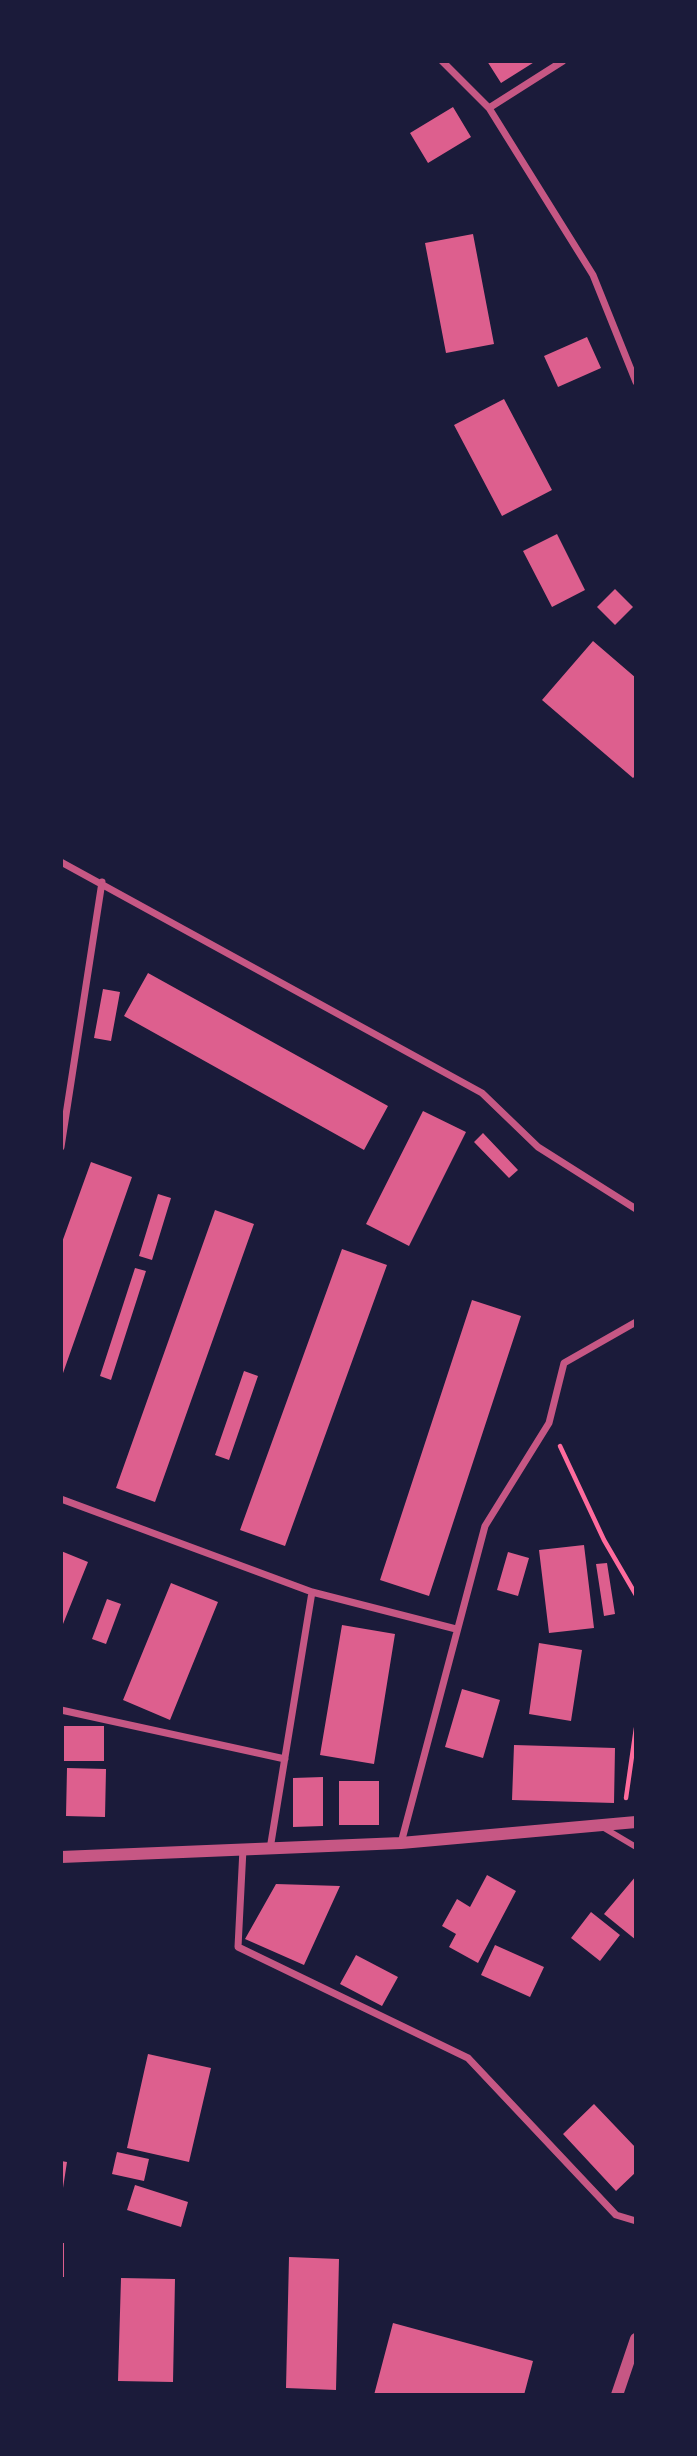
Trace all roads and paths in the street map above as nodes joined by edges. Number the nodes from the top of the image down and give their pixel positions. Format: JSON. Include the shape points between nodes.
{"nodes":[{"id":1,"x":442,"y":61,"type":"edge"},
{"id":2,"x":563,"y":61,"type":"edge"},
{"id":3,"x":489,"y":108,"type":"junction"},
{"id":4,"x":636,"y":382,"type":"edge"},
{"id":5,"x":61,"y":862,"type":"edge"},
{"id":6,"x":102,"y":882,"type":"junction"},
{"id":7,"x":61,"y":1147,"type":"edge"},
{"id":8,"x":636,"y":1209,"type":"edge"},
{"id":9,"x":636,"y":1322,"type":"edge"},
{"id":10,"x":549,"y":1423,"type":"junction"},
{"id":11,"x":61,"y":1499,"type":"edge"},
{"id":12,"x":312,"y":1592,"type":"junction"},
{"id":13,"x":636,"y":1595,"type":"edge"},
{"id":14,"x":456,"y":1629,"type":"junction"},
{"id":15,"x":61,"y":1710,"type":"edge"},
{"id":16,"x":636,"y":1728,"type":"edge"},
{"id":17,"x":285,"y":1759,"type":"junction"},
{"id":18,"x":629,"y":1823,"type":"edge"},
{"id":19,"x":600,"y":1826,"type":"junction"},
{"id":20,"x":401,"y":1843,"type":"junction"},
{"id":21,"x":636,"y":1847,"type":"edge"},
{"id":22,"x":243,"y":1849,"type":"junction"},
{"id":23,"x":270,"y":1849,"type":"junction"},
{"id":24,"x":61,"y":1857,"type":"edge"},
{"id":25,"x":636,"y":2221,"type":"edge"},
{"id":26,"x":636,"y":2339,"type":"edge"},
{"id":27,"x":617,"y":2395,"type":"edge"}],
"edges":[{"from":1,"to":3,"type":"street"},
{"from":2,"to":3,"type":"street"},
{"from":3,"to":4,"type":"street","via":[[593,275]]},
{"from":5,"to":6,"type":"street"},
{"from":6,"to":7,"type":"street"},
{"from":6,"to":8,"type":"street","via":[[482,1093],[538,1147]]},
{"from":9,"to":10,"type":"street","via":[[564,1363]]},
{"from":10,"to":13,"type":"path","via":[[604,1540]]},
{"from":10,"to":14,"type":"street","via":[[485,1526]]},
{"from":11,"to":12,"type":"street"},
{"from":12,"to":14,"type":"street"},
{"from":12,"to":17,"type":"street"},
{"from":14,"to":20,"type":"street"},
{"from":15,"to":17,"type":"street"},
{"from":16,"to":18,"type":"path"},
{"from":17,"to":23,"type":"street"},
{"from":18,"to":19,"type":"street"},
{"from":19,"to":20,"type":"street"},
{"from":19,"to":21,"type":"street"},
{"from":20,"to":23,"type":"street"},
{"from":22,"to":23,"type":"street"},
{"from":22,"to":24,"type":"street"},
{"from":22,"to":25,"type":"street","via":[[238,1947],[468,2058],[616,2215]]},
{"from":26,"to":27,"type":"street"}]}
